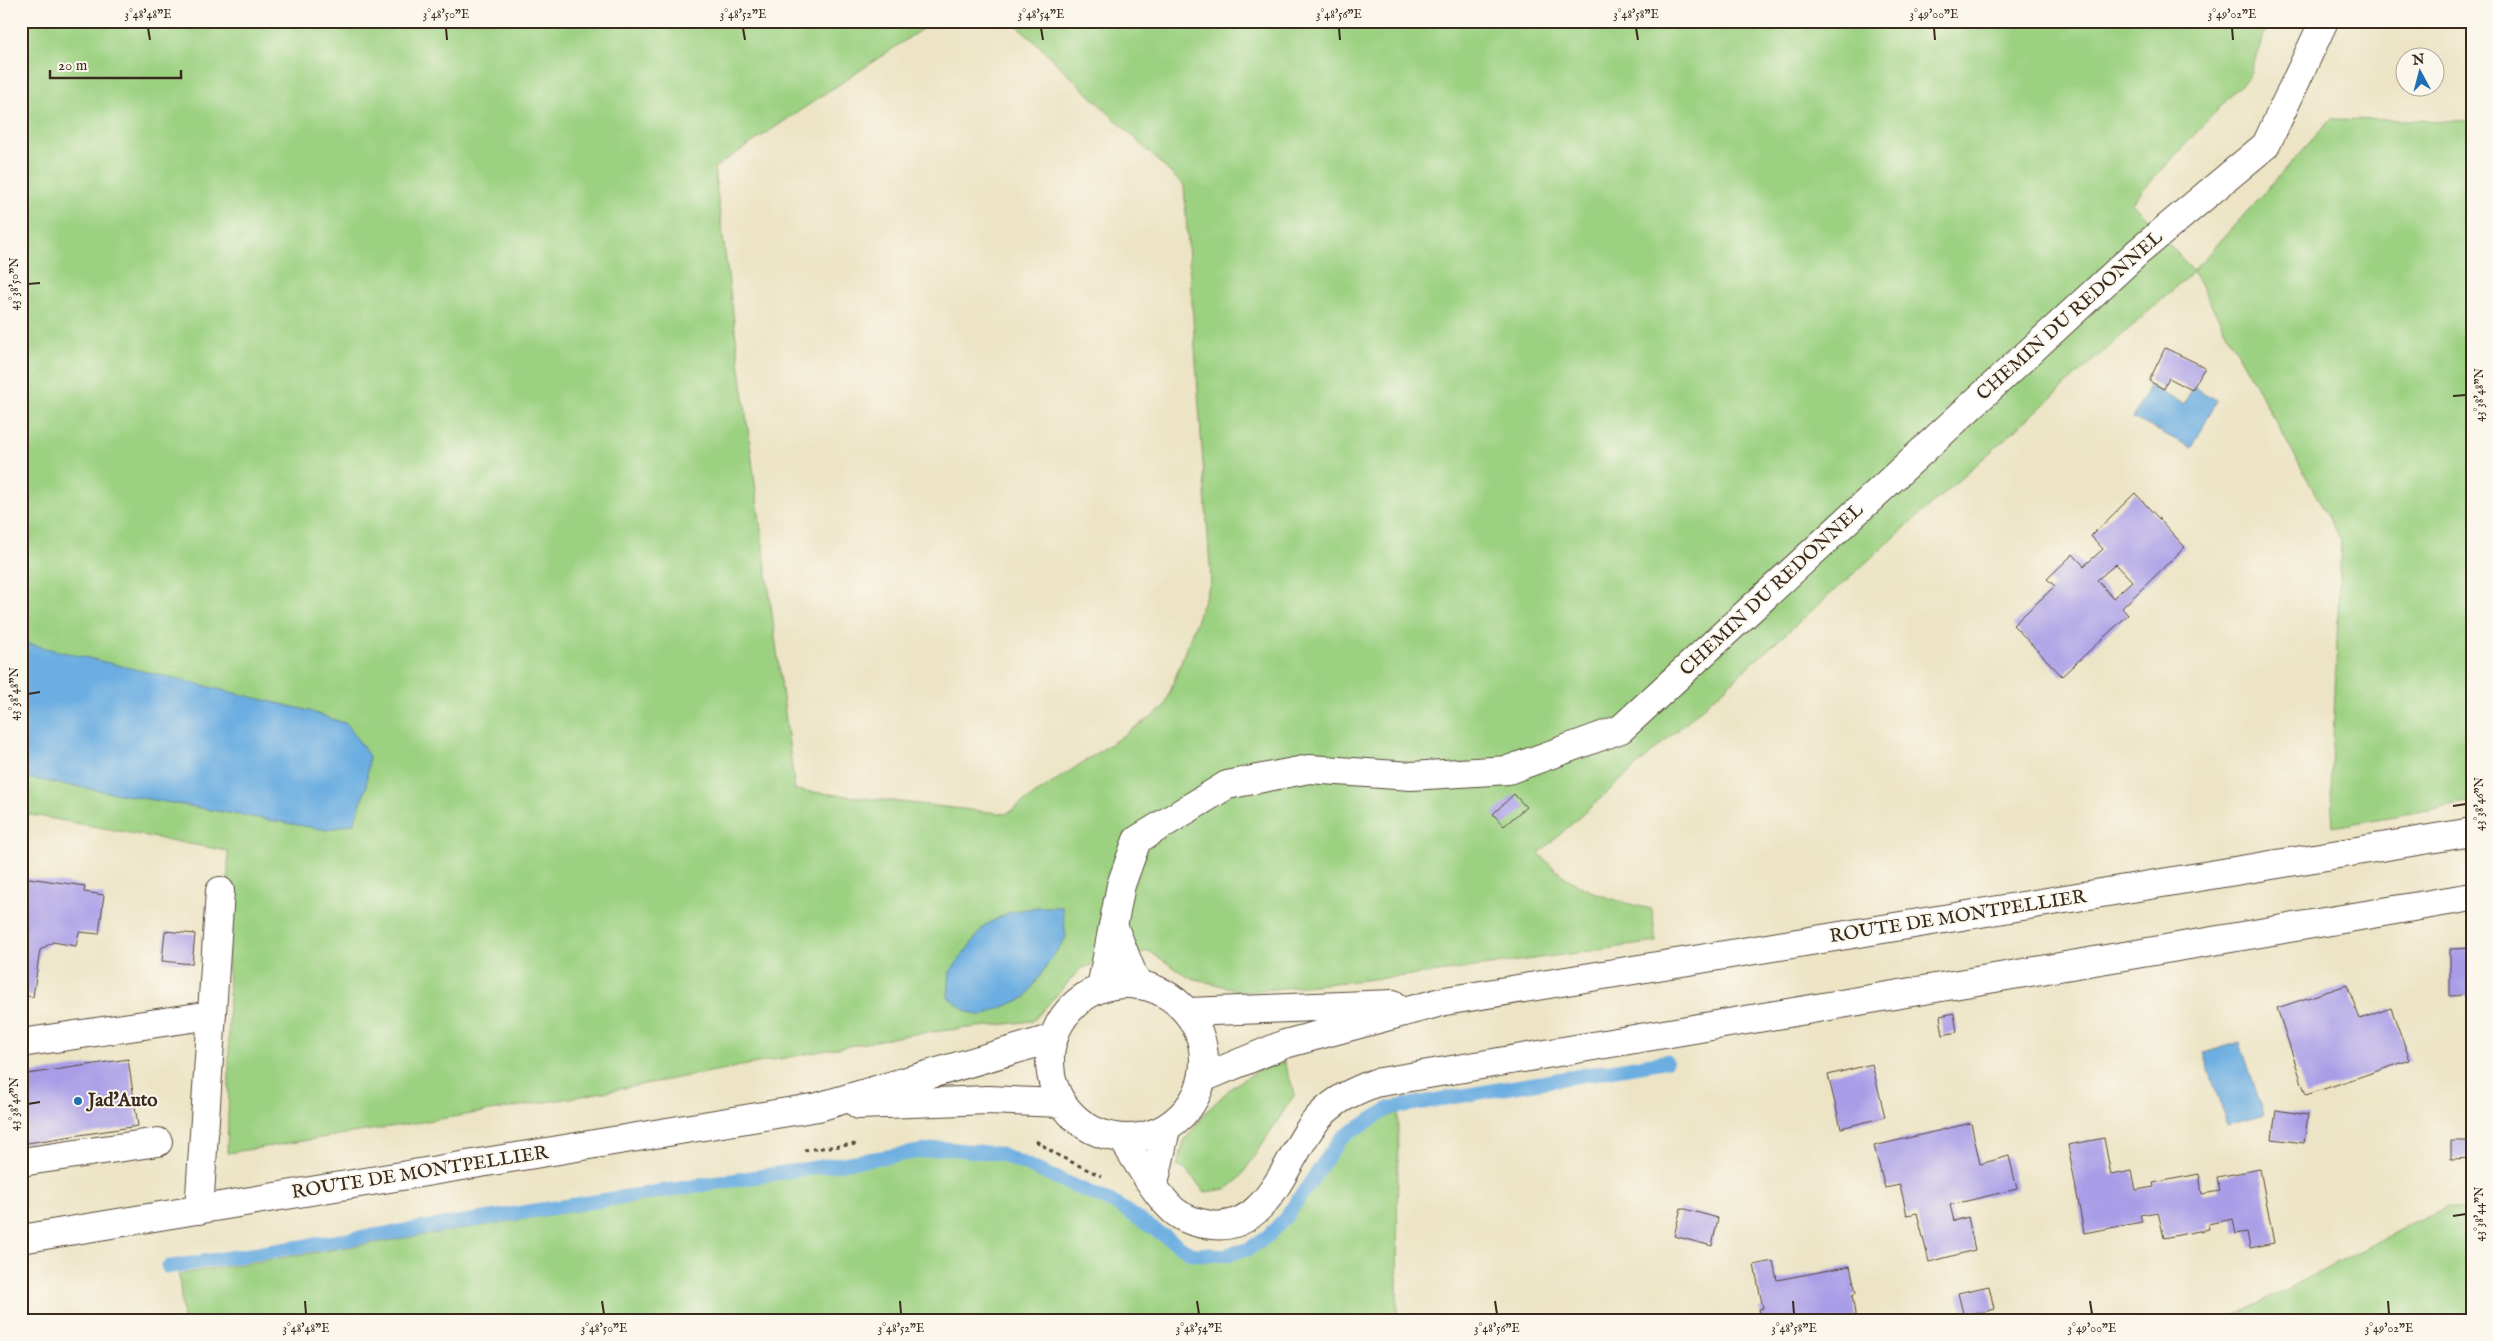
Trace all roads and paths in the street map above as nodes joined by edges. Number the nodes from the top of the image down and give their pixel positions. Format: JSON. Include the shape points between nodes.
{"nodes":[{"id":1,"x":2324,"y":21,"type":"edge"},
{"id":2,"x":2472,"y":832,"type":"edge"},
{"id":3,"x":220,"y":891,"type":"dead end"},
{"id":4,"x":2472,"y":897,"type":"edge"},
{"id":5,"x":1113,"y":925,"type":"junction"},
{"id":6,"x":1137,"y":984,"type":"junction"},
{"id":7,"x":1101,"y":988,"type":"junction"},
{"id":8,"x":1444,"y":1001,"type":"junction"},
{"id":9,"x":1188,"y":1012,"type":"junction"},
{"id":10,"x":212,"y":1015,"type":"junction"},
{"id":11,"x":1054,"y":1038,"type":"junction"},
{"id":12,"x":21,"y":1044,"type":"edge"},
{"id":13,"x":1203,"y":1078,"type":"junction"},
{"id":14,"x":1062,"y":1103,"type":"junction"},
{"id":15,"x":818,"y":1107,"type":"junction"},
{"id":16,"x":1166,"y":1129,"type":"junction"},
{"id":17,"x":1030,"y":1137,"type":"dead end"},
{"id":18,"x":1122,"y":1138,"type":"junction"},
{"id":19,"x":158,"y":1142,"type":"dead end"},
{"id":20,"x":865,"y":1144,"type":"dead end"},
{"id":21,"x":797,"y":1150,"type":"dead end"},
{"id":22,"x":21,"y":1162,"type":"edge"},
{"id":23,"x":1104,"y":1177,"type":"dead end"},
{"id":24,"x":1154,"y":1184,"type":"junction"},
{"id":25,"x":199,"y":1210,"type":"junction"},
{"id":26,"x":21,"y":1238,"type":"edge"}],
"edges":[{"from":1,"to":5,"type":"street","name":"CHEMIN DU REDONNEL","via":[[2266,145],[2138,252],[1620,729],[1508,770],[1411,776],[1309,769],[1227,785],[1137,840],[1121,885]]},
{"from":2,"to":8,"type":"street","name":"ROUTE DE MONTPELLIER"},
{"from":3,"to":10,"type":"street"},
{"from":4,"to":24,"type":"street","via":[[1375,1083],[1347,1094],[1319,1116],[1264,1202],[1244,1219],[1219,1226],[1193,1223],[1173,1210]]},
{"from":5,"to":6,"type":"street"},
{"from":5,"to":7,"type":"street","name":"CHEMIN DU REDONNEL"},
{"from":6,"to":7,"type":"street"},
{"from":6,"to":9,"type":"street","via":[[1173,999]]},
{"from":7,"to":11,"type":"street","via":[[1071,1007]]},
{"from":8,"to":9,"type":"street","name":"ROUTE DE MONTPELLIER"},
{"from":8,"to":13,"type":"street","name":"ROUTE DE MONTPELLIER","via":[[1285,1044]]},
{"from":9,"to":13,"type":"street","via":[[1203,1043]]},
{"from":10,"to":12,"type":"street"},
{"from":10,"to":25,"type":"street"},
{"from":11,"to":14,"type":"street","via":[[1050,1054],[1051,1071]]},
{"from":11,"to":15,"type":"street","name":"ROUTE DE MONTPELLIER"},
{"from":13,"to":16,"type":"street","via":[[1196,1098],[1183,1116]]},
{"from":14,"to":15,"type":"street","name":"ROUTE DE MONTPELLIER","via":[[988,1100]]},
{"from":14,"to":18,"type":"street","via":[[1078,1121],[1099,1133]]},
{"from":15,"to":25,"type":"street","name":"ROUTE DE MONTPELLIER"},
{"from":16,"to":18,"type":"street"},
{"from":16,"to":24,"type":"street"},
{"from":17,"to":23,"type":"path","via":[[1058,1156]]},
{"from":18,"to":24,"type":"street"},
{"from":19,"to":22,"type":"street"},
{"from":20,"to":21,"type":"path"},
{"from":25,"to":26,"type":"street","name":"ROUTE DE MONTPELLIER"}]}
